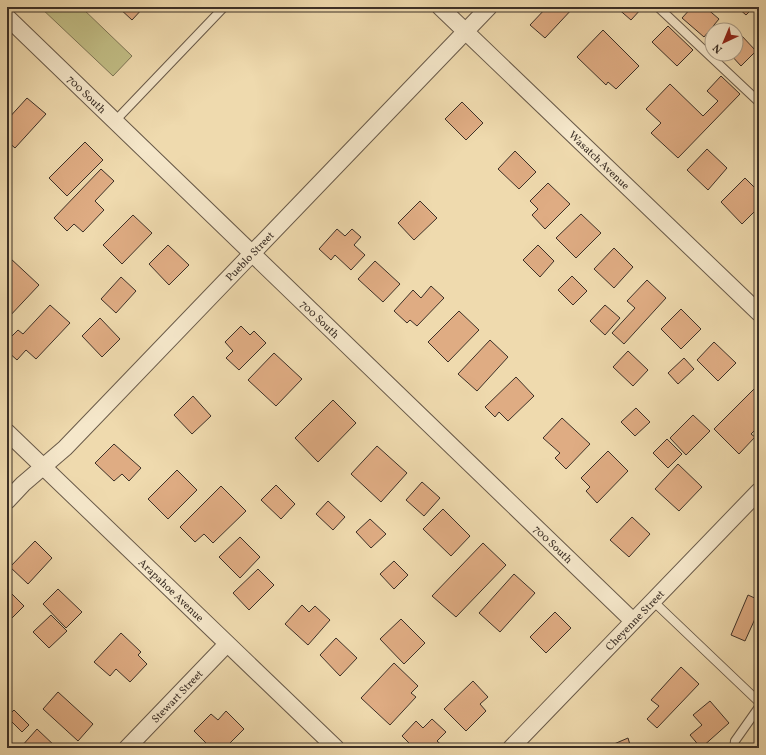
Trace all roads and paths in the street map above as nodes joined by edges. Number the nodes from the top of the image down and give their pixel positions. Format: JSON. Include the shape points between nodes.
{"nodes":[{"id":1,"x":224,"y":7,"type":"edge"},
{"id":2,"x":440,"y":7,"type":"edge"},
{"id":3,"x":489,"y":7,"type":"edge"},
{"id":4,"x":658,"y":7,"type":"edge"},
{"id":5,"x":7,"y":17,"type":"edge"},
{"id":6,"x":465,"y":31,"type":"junction"},
{"id":7,"x":759,"y":102,"type":"edge"},
{"id":8,"x":115,"y":121,"type":"junction"},
{"id":9,"x":252,"y":254,"type":"junction"},
{"id":10,"x":759,"y":313,"type":"edge"},
{"id":11,"x":7,"y":432,"type":"edge"},
{"id":12,"x":43,"y":467,"type":"junction"},
{"id":13,"x":759,"y":491,"type":"edge"},
{"id":14,"x":7,"y":501,"type":"edge"},
{"id":15,"x":653,"y":601,"type":"junction"},
{"id":16,"x":633,"y":621,"type":"junction"},
{"id":17,"x":227,"y":644,"type":"junction"},
{"id":18,"x":759,"y":702,"type":"edge"},
{"id":19,"x":759,"y":707,"type":"edge"},
{"id":20,"x":127,"y":748,"type":"edge"},
{"id":21,"x":336,"y":748,"type":"edge"},
{"id":22,"x":511,"y":748,"type":"edge"},
{"id":23,"x":734,"y":748,"type":"edge"}],
"edges":[{"from":1,"to":8,"type":"lane"},
{"from":2,"to":6,"type":"street","name":"Wasatch Avenue"},
{"from":3,"to":6,"type":"street","name":"Pueblo Street"},
{"from":4,"to":7,"type":"lane"},
{"from":5,"to":8,"type":"street","name":"700 South"},
{"from":6,"to":9,"type":"street","name":"Pueblo Street"},
{"from":6,"to":10,"type":"street","name":"Wasatch Avenue"},
{"from":8,"to":9,"type":"street","name":"700 South"},
{"from":9,"to":12,"type":"street","name":"Pueblo Street","via":[[65,448]]},
{"from":9,"to":16,"type":"street","name":"700 South"},
{"from":11,"to":12,"type":"street","name":"Arapahoe Avenue"},
{"from":12,"to":14,"type":"street","name":"Pueblo Street"},
{"from":12,"to":17,"type":"street","name":"Arapahoe Avenue"},
{"from":13,"to":15,"type":"street","name":"Cheyenne Street"},
{"from":15,"to":16,"type":"street","name":"Cheyenne Street"},
{"from":15,"to":18,"type":"lane"},
{"from":16,"to":22,"type":"street","name":"Cheyenne Street"},
{"from":17,"to":20,"type":"street","name":"Stewart Street"},
{"from":17,"to":21,"type":"street","name":"Arapahoe Avenue"},
{"from":19,"to":23,"type":"lane","via":[[735,741]]}]}
